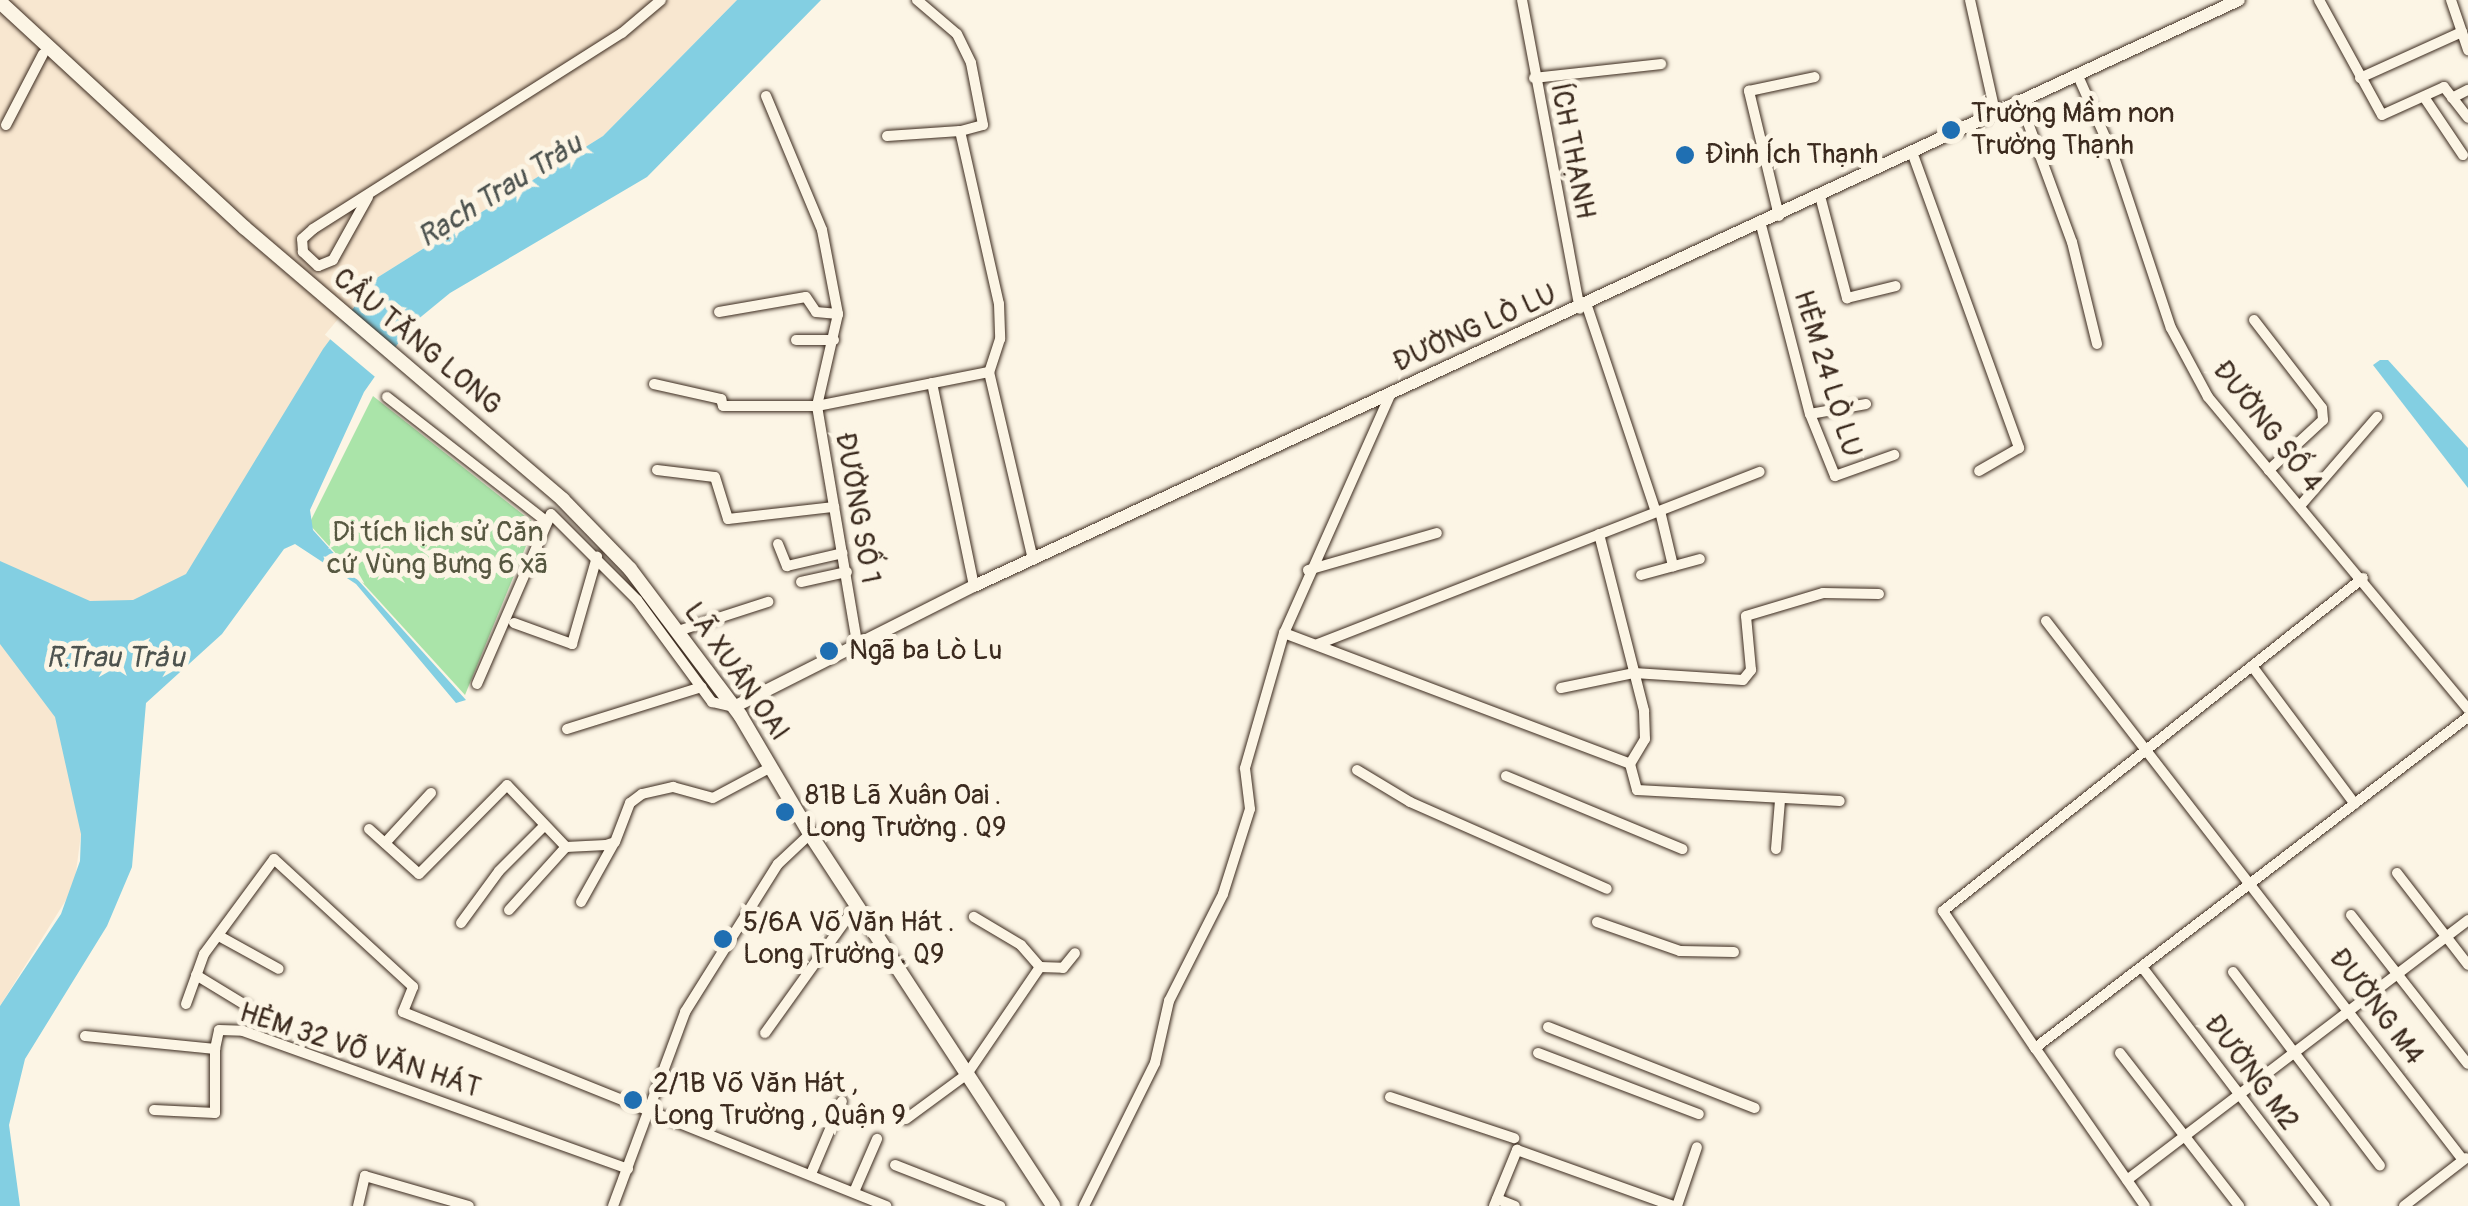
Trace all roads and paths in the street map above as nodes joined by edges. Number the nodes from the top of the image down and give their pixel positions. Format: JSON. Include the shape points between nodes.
{"nodes":[{"id":1,"x":661,"y":0,"type":"edge"},
{"id":2,"x":917,"y":0,"type":"edge"},
{"id":3,"x":1522,"y":0,"type":"edge"},
{"id":4,"x":1970,"y":0,"type":"edge"},
{"id":5,"x":2239,"y":0,"type":"edge"},
{"id":6,"x":2319,"y":0,"type":"edge"},
{"id":7,"x":2451,"y":0,"type":"edge"},
{"id":8,"x":0,"y":2,"type":"edge"},
{"id":9,"x":2462,"y":32,"type":"junction"},
{"id":10,"x":2468,"y":50,"type":"edge"},
{"id":11,"x":43,"y":54,"type":"dead end"},
{"id":12,"x":1661,"y":64,"type":"dead end"},
{"id":13,"x":2078,"y":76,"type":"junction"},
{"id":14,"x":1815,"y":77,"type":"dead end"},
{"id":15,"x":1534,"y":78,"type":"junction"},
{"id":16,"x":2360,"y":78,"type":"junction"},
{"id":17,"x":2468,"y":90,"type":"edge"},
{"id":18,"x":766,"y":96,"type":"dead end"},
{"id":19,"x":2424,"y":97,"type":"junction"},
{"id":20,"x":2452,"y":98,"type":"junction"},
{"id":21,"x":2020,"y":101,"type":"junction"},
{"id":22,"x":1995,"y":112,"type":"junction"},
{"id":23,"x":2468,"y":118,"type":"edge"},
{"id":24,"x":6,"y":125,"type":"dead end"},
{"id":25,"x":960,"y":130,"type":"junction"},
{"id":26,"x":887,"y":136,"type":"dead end"},
{"id":27,"x":1912,"y":152,"type":"junction"},
{"id":28,"x":2463,"y":155,"type":"dead end"},
{"id":29,"x":1820,"y":196,"type":"junction"},
{"id":30,"x":368,"y":198,"type":"junction"},
{"id":31,"x":1780,"y":217,"type":"junction"},
{"id":32,"x":1761,"y":225,"type":"junction"},
{"id":33,"x":1896,"y":286,"type":"dead end"},
{"id":34,"x":1583,"y":308,"type":"junction"},
{"id":35,"x":718,"y":312,"type":"dead end"},
{"id":36,"x":838,"y":314,"type":"junction"},
{"id":37,"x":2254,"y":320,"type":"dead end"},
{"id":38,"x":796,"y":340,"type":"dead end"},
{"id":39,"x":834,"y":340,"type":"junction"},
{"id":40,"x":2096,"y":344,"type":"dead end"},
{"id":41,"x":989,"y":372,"type":"junction"},
{"id":42,"x":932,"y":383,"type":"junction"},
{"id":43,"x":654,"y":384,"type":"dead end"},
{"id":44,"x":1391,"y":393,"type":"junction"},
{"id":45,"x":387,"y":398,"type":"dead end"},
{"id":46,"x":1866,"y":404,"type":"dead end"},
{"id":47,"x":817,"y":406,"type":"junction"},
{"id":48,"x":1810,"y":414,"type":"junction"},
{"id":49,"x":2378,"y":417,"type":"dead end"},
{"id":50,"x":1894,"y":455,"type":"dead end"},
{"id":51,"x":656,"y":470,"type":"dead end"},
{"id":52,"x":2269,"y":470,"type":"junction"},
{"id":53,"x":1979,"y":471,"type":"dead end"},
{"id":54,"x":1760,"y":472,"type":"dead end"},
{"id":55,"x":2300,"y":506,"type":"junction"},
{"id":56,"x":834,"y":507,"type":"junction"},
{"id":57,"x":1658,"y":512,"type":"junction"},
{"id":58,"x":549,"y":518,"type":"junction"},
{"id":59,"x":1437,"y":533,"type":"dead end"},
{"id":60,"x":1599,"y":534,"type":"junction"},
{"id":61,"x":778,"y":544,"type":"dead end"},
{"id":62,"x":843,"y":553,"type":"junction"},
{"id":63,"x":598,"y":557,"type":"junction"},
{"id":64,"x":1700,"y":558,"type":"dead end"},
{"id":65,"x":1033,"y":560,"type":"junction"},
{"id":66,"x":1673,"y":566,"type":"junction"},
{"id":67,"x":1308,"y":570,"type":"junction"},
{"id":68,"x":846,"y":572,"type":"junction"},
{"id":69,"x":1641,"y":575,"type":"dead end"},
{"id":70,"x":2363,"y":578,"type":"junction"},
{"id":71,"x":802,"y":582,"type":"dead end"},
{"id":72,"x":974,"y":586,"type":"junction"},
{"id":73,"x":649,"y":592,"type":"joint"},
{"id":74,"x":1879,"y":594,"type":"dead end"},
{"id":75,"x":768,"y":602,"type":"dead end"},
{"id":76,"x":2046,"y":621,"type":"dead end"},
{"id":77,"x":514,"y":623,"type":"dead end"},
{"id":78,"x":678,"y":632,"type":"junction"},
{"id":79,"x":1284,"y":632,"type":"junction"},
{"id":80,"x":857,"y":642,"type":"junction"},
{"id":81,"x":1317,"y":644,"type":"junction"},
{"id":82,"x":2252,"y":666,"type":"junction"},
{"id":83,"x":1634,"y":673,"type":"junction"},
{"id":84,"x":478,"y":684,"type":"dead end"},
{"id":85,"x":702,"y":687,"type":"junction"},
{"id":86,"x":1561,"y":688,"type":"dead end"},
{"id":87,"x":734,"y":708,"type":"junction"},
{"id":88,"x":2468,"y":709,"type":"edge"},
{"id":89,"x":2468,"y":717,"type":"edge"},
{"id":90,"x":567,"y":728,"type":"dead end"},
{"id":91,"x":2146,"y":749,"type":"junction"},
{"id":92,"x":1630,"y":764,"type":"junction"},
{"id":93,"x":771,"y":767,"type":"junction"},
{"id":94,"x":1357,"y":770,"type":"dead end"},
{"id":95,"x":1506,"y":776,"type":"dead end"},
{"id":96,"x":431,"y":793,"type":"dead end"},
{"id":97,"x":1780,"y":800,"type":"junction"},
{"id":98,"x":1840,"y":801,"type":"dead end"},
{"id":99,"x":2355,"y":804,"type":"junction"},
{"id":100,"x":544,"y":826,"type":"junction"},
{"id":101,"x":369,"y":829,"type":"dead end"},
{"id":102,"x":810,"y":834,"type":"junction"},
{"id":103,"x":615,"y":842,"type":"junction"},
{"id":104,"x":385,"y":843,"type":"junction"},
{"id":105,"x":566,"y":847,"type":"junction"},
{"id":106,"x":1776,"y":849,"type":"dead end"},
{"id":107,"x":1682,"y":850,"type":"dead end"},
{"id":108,"x":2397,"y":872,"type":"dead end"},
{"id":109,"x":2251,"y":883,"type":"junction"},
{"id":110,"x":1606,"y":889,"type":"dead end"},
{"id":111,"x":581,"y":902,"type":"dead end"},
{"id":112,"x":856,"y":906,"type":"junction"},
{"id":113,"x":509,"y":910,"type":"dead end"},
{"id":114,"x":2350,"y":914,"type":"dead end"},
{"id":115,"x":974,"y":917,"type":"dead end"},
{"id":116,"x":2468,"y":920,"type":"edge"},
{"id":117,"x":1597,"y":922,"type":"dead end"},
{"id":118,"x":461,"y":923,"type":"dead end"},
{"id":119,"x":218,"y":936,"type":"junction"},
{"id":120,"x":2446,"y":936,"type":"junction"},
{"id":121,"x":1734,"y":952,"type":"dead end"},
{"id":122,"x":1075,"y":953,"type":"dead end"},
{"id":123,"x":2468,"y":965,"type":"edge"},
{"id":124,"x":1040,"y":967,"type":"junction"},
{"id":125,"x":2142,"y":967,"type":"junction"},
{"id":126,"x":278,"y":969,"type":"dead end"},
{"id":127,"x":2232,"y":972,"type":"dead end"},
{"id":128,"x":2398,"y":974,"type":"junction"},
{"id":129,"x":196,"y":975,"type":"junction"},
{"id":130,"x":186,"y":1004,"type":"dead end"},
{"id":131,"x":246,"y":1006,"type":"dead end"},
{"id":132,"x":2350,"y":1010,"type":"junction"},
{"id":133,"x":1548,"y":1027,"type":"dead end"},
{"id":134,"x":766,"y":1033,"type":"dead end"},
{"id":135,"x":85,"y":1036,"type":"dead end"},
{"id":136,"x":2036,"y":1048,"type":"junction"},
{"id":137,"x":215,"y":1049,"type":"junction"},
{"id":138,"x":1538,"y":1053,"type":"dead end"},
{"id":139,"x":2120,"y":1053,"type":"dead end"},
{"id":140,"x":2293,"y":1053,"type":"junction"},
{"id":141,"x":2468,"y":1064,"type":"edge"},
{"id":142,"x":967,"y":1074,"type":"junction"},
{"id":143,"x":2239,"y":1094,"type":"junction"},
{"id":144,"x":1390,"y":1097,"type":"dead end"},
{"id":145,"x":842,"y":1100,"type":"dead end"},
{"id":146,"x":1756,"y":1108,"type":"dead end"},
{"id":147,"x":154,"y":1110,"type":"dead end"},
{"id":148,"x":650,"y":1111,"type":"junction"},
{"id":149,"x":1699,"y":1114,"type":"dead end"},
{"id":150,"x":906,"y":1119,"type":"dead end"},
{"id":151,"x":2185,"y":1136,"type":"junction"},
{"id":152,"x":877,"y":1139,"type":"dead end"},
{"id":153,"x":1515,"y":1144,"type":"junction"},
{"id":154,"x":1697,"y":1147,"type":"dead end"},
{"id":155,"x":2465,"y":1158,"type":"edge"},
{"id":156,"x":895,"y":1165,"type":"dead end"},
{"id":157,"x":2380,"y":1166,"type":"dead end"},
{"id":158,"x":628,"y":1169,"type":"junction"},
{"id":159,"x":811,"y":1174,"type":"junction"},
{"id":160,"x":2127,"y":1180,"type":"junction"},
{"id":161,"x":854,"y":1192,"type":"junction"},
{"id":162,"x":1495,"y":1202,"type":"edge"},
{"id":163,"x":358,"y":1206,"type":"edge"},
{"id":164,"x":469,"y":1206,"type":"edge"},
{"id":165,"x":614,"y":1206,"type":"edge"},
{"id":166,"x":886,"y":1206,"type":"edge"},
{"id":167,"x":1000,"y":1206,"type":"edge"},
{"id":168,"x":1054,"y":1206,"type":"edge"},
{"id":169,"x":1084,"y":1206,"type":"edge"},
{"id":170,"x":1515,"y":1206,"type":"edge"},
{"id":171,"x":1675,"y":1206,"type":"edge"},
{"id":172,"x":2145,"y":1206,"type":"edge"},
{"id":173,"x":2239,"y":1206,"type":"edge"},
{"id":174,"x":2324,"y":1206,"type":"edge"},
{"id":175,"x":2404,"y":1206,"type":"edge"}],
"edges":[{"from":1,"to":30,"type":"street","via":[[622,33]]},
{"from":2,"to":25,"type":"street","via":[[957,34],[971,63],[983,124]]},
{"from":3,"to":15,"type":"street","name":"ÍCH THẠNH"},
{"from":4,"to":22,"type":"street"},
{"from":5,"to":13,"type":"street","name":"ĐƯỜNG LÒ LU"},
{"from":6,"to":16,"type":"street"},
{"from":7,"to":9,"type":"street"},
{"from":8,"to":73,"type":"main road","name":"CẦU TĂNG LONG","via":[[563,500]]},
{"from":9,"to":10,"type":"street"},
{"from":9,"to":16,"type":"street"},
{"from":11,"to":24,"type":"street"},
{"from":12,"to":15,"type":"street"},
{"from":13,"to":21,"type":"street","name":"ĐƯỜNG LÒ LU"},
{"from":13,"to":52,"type":"street","name":"ĐƯỜNG SỐ 4","via":[[2114,158],[2170,328],[2208,397]]},
{"from":14,"to":31,"type":"street","via":[[1749,91]]},
{"from":15,"to":34,"type":"street","name":"ÍCH THẠNH"},
{"from":16,"to":19,"type":"street","via":[[2382,115]]},
{"from":17,"to":20,"type":"street"},
{"from":18,"to":36,"type":"street","name":"ĐƯỜNG SỐ 1","via":[[822,230]]},
{"from":19,"to":20,"type":"street","via":[[2444,86]]},
{"from":19,"to":28,"type":"street"},
{"from":20,"to":23,"type":"street"},
{"from":21,"to":22,"type":"street","name":"ĐƯỜNG LÒ LU"},
{"from":21,"to":40,"type":"street","via":[[2072,242]]},
{"from":22,"to":27,"type":"street","name":"ĐƯỜNG LÒ LU"},
{"from":25,"to":26,"type":"street"},
{"from":25,"to":41,"type":"street","via":[[999,304],[1000,339]]},
{"from":27,"to":29,"type":"street","name":"ĐƯỜNG LÒ LU"},
{"from":27,"to":53,"type":"street","via":[[2019,448]]},
{"from":29,"to":31,"type":"street","name":"ĐƯỜNG LÒ LU"},
{"from":29,"to":33,"type":"street","via":[[1846,298]]},
{"from":30,"to":30,"type":"street","via":[[313,229],[302,239],[303,252],[318,266],[333,260]]},
{"from":31,"to":32,"type":"street","name":"ĐƯỜNG LÒ LU"},
{"from":32,"to":34,"type":"street","name":"ĐƯỜNG LÒ LU"},
{"from":32,"to":48,"type":"street","name":"HẺM 24 LÒ LU"},
{"from":34,"to":44,"type":"street","name":"ĐƯỜNG LÒ LU"},
{"from":34,"to":57,"type":"street","name":"ÍCH THẠNH"},
{"from":35,"to":36,"type":"street","via":[[806,297],[816,312]]},
{"from":36,"to":39,"type":"street","name":"ĐƯỜNG SỐ 1"},
{"from":37,"to":52,"type":"street","via":[[2322,408],[2322,420]]},
{"from":38,"to":39,"type":"street"},
{"from":39,"to":47,"type":"street","name":"ĐƯỜNG SỐ 1"},
{"from":41,"to":42,"type":"street"},
{"from":41,"to":65,"type":"street"},
{"from":42,"to":47,"type":"street"},
{"from":42,"to":72,"type":"street"},
{"from":43,"to":47,"type":"street","via":[[721,398],[723,406]]},
{"from":44,"to":65,"type":"street","name":"ĐƯỜNG LÒ LU"},
{"from":44,"to":67,"type":"street"},
{"from":45,"to":58,"type":"street"},
{"from":46,"to":48,"type":"street"},
{"from":47,"to":56,"type":"street","name":"ĐƯỜNG SỐ 1"},
{"from":48,"to":50,"type":"street","name":"HẺM 24 LÒ LU","via":[[1835,476]]},
{"from":49,"to":55,"type":"street"},
{"from":51,"to":56,"type":"street","via":[[715,477],[728,518]]},
{"from":52,"to":55,"type":"street","name":"ĐƯỜNG SỐ 4"},
{"from":54,"to":57,"type":"street"},
{"from":55,"to":70,"type":"street","name":"ĐƯỜNG SỐ 4"},
{"from":56,"to":62,"type":"street","name":"ĐƯỜNG SỐ 1"},
{"from":57,"to":60,"type":"street"},
{"from":57,"to":66,"type":"street","name":"ÍCH THẠNH"},
{"from":58,"to":63,"type":"street"},
{"from":58,"to":84,"type":"street"},
{"from":59,"to":67,"type":"street"},
{"from":60,"to":81,"type":"street"},
{"from":60,"to":83,"type":"street"},
{"from":61,"to":62,"type":"street","via":[[787,566]]},
{"from":62,"to":68,"type":"street","name":"ĐƯỜNG SỐ 1"},
{"from":63,"to":77,"type":"street","via":[[572,644]]},
{"from":63,"to":85,"type":"street"},
{"from":64,"to":66,"type":"street"},
{"from":65,"to":72,"type":"street","name":"ĐƯỜNG LÒ LU"},
{"from":66,"to":69,"type":"street"},
{"from":67,"to":79,"type":"street"},
{"from":68,"to":71,"type":"street"},
{"from":68,"to":80,"type":"street","name":"ĐƯỜNG SỐ 1"},
{"from":70,"to":82,"type":"street"},
{"from":70,"to":88,"type":"street","name":"ĐƯỜNG SỐ 4"},
{"from":72,"to":80,"type":"street","name":"ĐƯỜNG LÒ LU"},
{"from":73,"to":78,"type":"main road","name":"LÃ XUÂN OAI"},
{"from":74,"to":83,"type":"street","via":[[1824,594],[1746,616],[1751,670],[1742,680]]},
{"from":75,"to":78,"type":"street"},
{"from":76,"to":91,"type":"street","name":"ĐƯỜNG M4"},
{"from":78,"to":87,"type":"main road","name":"LÃ XUÂN OAI"},
{"from":79,"to":81,"type":"street"},
{"from":79,"to":169,"type":"street","via":[[1245,768],[1250,810],[1223,894],[1169,1001],[1155,1063]]},
{"from":80,"to":87,"type":"street","name":"ĐƯỜNG LÒ LU"},
{"from":81,"to":92,"type":"street"},
{"from":82,"to":91,"type":"street"},
{"from":82,"to":99,"type":"street"},
{"from":83,"to":86,"type":"street"},
{"from":83,"to":92,"type":"street","via":[[1645,740]]},
{"from":85,"to":87,"type":"street","via":[[712,702]]},
{"from":85,"to":90,"type":"street"},
{"from":87,"to":93,"type":"main road","name":"LÃ XUÂN OAI"},
{"from":89,"to":99,"type":"street"},
{"from":91,"to":109,"type":"street","name":"ĐƯỜNG M4"},
{"from":91,"to":136,"type":"street","via":[[1943,910]]},
{"from":92,"to":97,"type":"street","via":[[1637,790]]},
{"from":93,"to":102,"type":"main road","name":"LÃ XUÂN OAI"},
{"from":93,"to":103,"type":"street","via":[[713,798],[673,786],[642,794],[623,812]]},
{"from":94,"to":110,"type":"street","via":[[1410,802]]},
{"from":95,"to":107,"type":"street"},
{"from":96,"to":104,"type":"street"},
{"from":97,"to":98,"type":"street"},
{"from":97,"to":106,"type":"street"},
{"from":99,"to":109,"type":"street"},
{"from":100,"to":104,"type":"street","via":[[506,786],[419,874]]},
{"from":100,"to":105,"type":"street"},
{"from":100,"to":118,"type":"street","via":[[499,870]]},
{"from":101,"to":104,"type":"street"},
{"from":102,"to":112,"type":"main road","name":"LÃ XUÂN OAI"},
{"from":102,"to":148,"type":"street","via":[[778,864],[685,1012]]},
{"from":103,"to":105,"type":"street"},
{"from":103,"to":111,"type":"street"},
{"from":105,"to":113,"type":"street"},
{"from":108,"to":120,"type":"street"},
{"from":109,"to":125,"type":"street"},
{"from":109,"to":132,"type":"street","name":"ĐƯỜNG M4"},
{"from":112,"to":134,"type":"street"},
{"from":112,"to":142,"type":"main road","name":"LÃ XUÂN OAI"},
{"from":114,"to":128,"type":"street"},
{"from":115,"to":124,"type":"street","via":[[1021,944]]},
{"from":116,"to":120,"type":"street"},
{"from":117,"to":121,"type":"street","via":[[1680,951]]},
{"from":119,"to":126,"type":"street"},
{"from":119,"to":129,"type":"street"},
{"from":119,"to":148,"type":"street","via":[[274,859],[413,987],[403,1012]]},
{"from":120,"to":123,"type":"street"},
{"from":120,"to":128,"type":"street"},
{"from":122,"to":124,"type":"street","via":[[1063,968]]},
{"from":124,"to":142,"type":"street"},
{"from":125,"to":136,"type":"street"},
{"from":125,"to":143,"type":"street","name":"ĐƯỜNG M2"},
{"from":127,"to":140,"type":"street"},
{"from":128,"to":132,"type":"street"},
{"from":128,"to":141,"type":"street"},
{"from":129,"to":130,"type":"street"},
{"from":129,"to":131,"type":"street"},
{"from":132,"to":140,"type":"street"},
{"from":132,"to":155,"type":"street","name":"ĐƯỜNG M4"},
{"from":133,"to":146,"type":"street"},
{"from":135,"to":137,"type":"street","name":"HẺM 32 VÕ VĂN HÁT"},
{"from":136,"to":160,"type":"street"},
{"from":137,"to":147,"type":"street","via":[[215,1113]]},
{"from":137,"to":158,"type":"street","name":"HẺM 32 VÕ VĂN HÁT","via":[[219,1030],[256,1034]]},
{"from":138,"to":149,"type":"street"},
{"from":139,"to":151,"type":"street"},
{"from":140,"to":143,"type":"street"},
{"from":140,"to":157,"type":"street"},
{"from":142,"to":150,"type":"street"},
{"from":142,"to":168,"type":"main road","name":"LÃ XUÂN OAI"},
{"from":143,"to":151,"type":"street"},
{"from":143,"to":174,"type":"street","name":"ĐƯỜNG M2"},
{"from":144,"to":153,"type":"street"},
{"from":145,"to":159,"type":"street"},
{"from":148,"to":158,"type":"street"},
{"from":148,"to":159,"type":"street"},
{"from":151,"to":160,"type":"street"},
{"from":151,"to":173,"type":"street"},
{"from":152,"to":161,"type":"street"},
{"from":153,"to":162,"type":"street"},
{"from":153,"to":171,"type":"street"},
{"from":154,"to":171,"type":"street"},
{"from":155,"to":175,"type":"street"},
{"from":156,"to":167,"type":"street"},
{"from":158,"to":165,"type":"street"},
{"from":159,"to":161,"type":"street"},
{"from":160,"to":172,"type":"street"},
{"from":161,"to":166,"type":"street"},
{"from":162,"to":170,"type":"street"},
{"from":163,"to":164,"type":"street","via":[[365,1176]]}]}
